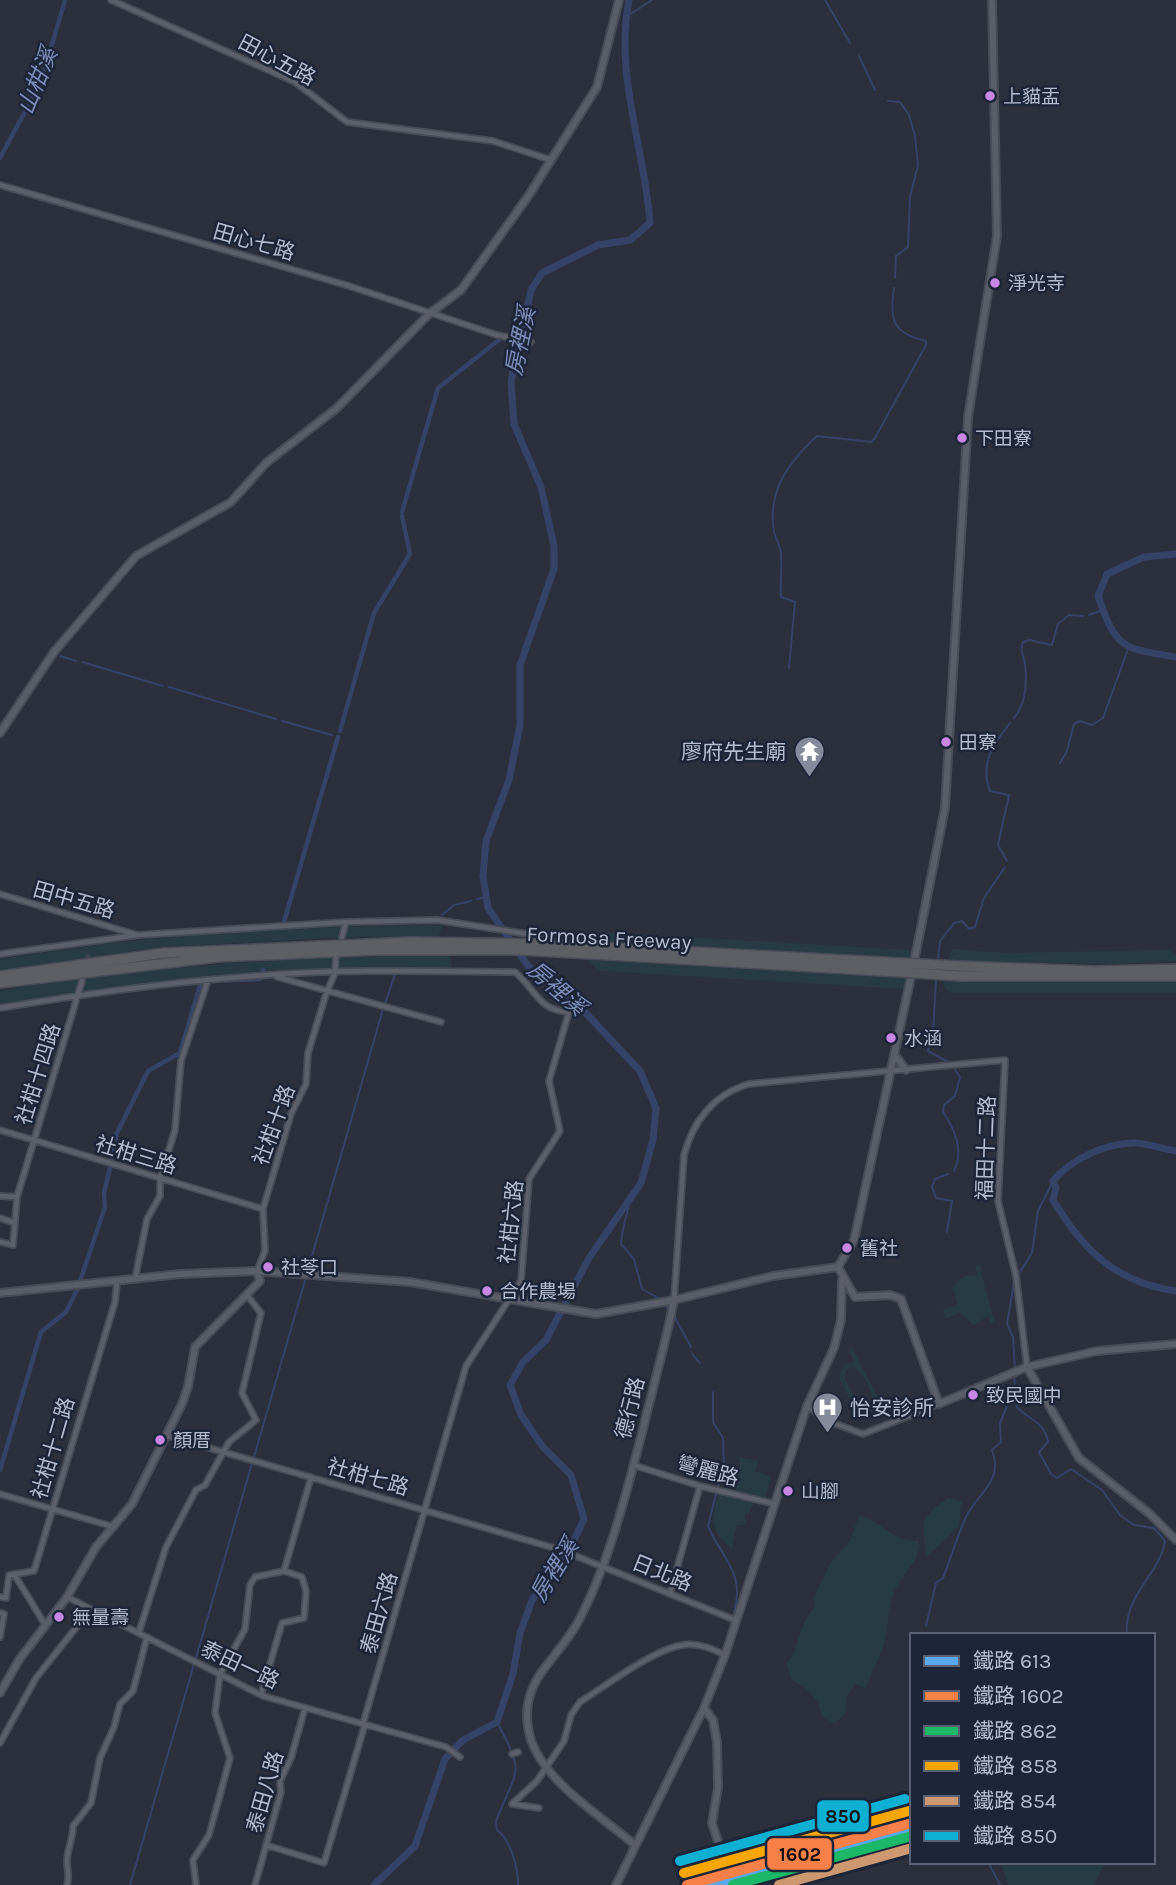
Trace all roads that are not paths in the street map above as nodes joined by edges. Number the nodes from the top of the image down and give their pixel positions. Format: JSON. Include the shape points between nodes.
{"nodes":[{"id":1,"x":111,"y":0,"type":"edge"},
{"id":2,"x":619,"y":0,"type":"edge"},
{"id":3,"x":992,"y":0,"type":"edge"},
{"id":4,"x":552,"y":160,"type":"junction"},
{"id":5,"x":0,"y":185,"type":"edge"},
{"id":6,"x":429,"y":314,"type":"junction"},
{"id":7,"x":530,"y":342,"type":"dead end"},
{"id":8,"x":0,"y":733,"type":"edge"},
{"id":9,"x":0,"y":894,"type":"edge"},
{"id":10,"x":346,"y":922,"type":"junction"},
{"id":11,"x":138,"y":935,"type":"junction"},
{"id":12,"x":541,"y":936,"type":"dead end"},
{"id":13,"x":342,"y":937,"type":"dead end"},
{"id":14,"x":451,"y":946,"type":"junction"},
{"id":15,"x":0,"y":954,"type":"edge"},
{"id":16,"x":336,"y":956,"type":"dead end"},
{"id":17,"x":915,"y":957,"type":"dead end"},
{"id":18,"x":1176,"y":969,"type":"edge"},
{"id":19,"x":960,"y":971,"type":"junction"},
{"id":20,"x":335,"y":973,"type":"junction"},
{"id":21,"x":0,"y":975,"type":"edge"},
{"id":22,"x":270,"y":976,"type":"junction"},
{"id":23,"x":911,"y":976,"type":"dead end"},
{"id":24,"x":1176,"y":976,"type":"edge"},
{"id":25,"x":208,"y":979,"type":"junction"},
{"id":26,"x":82,"y":981,"type":"dead end"},
{"id":27,"x":0,"y":983,"type":"edge"},
{"id":28,"x":327,"y":990,"type":"junction"},
{"id":29,"x":78,"y":996,"type":"junction"},
{"id":30,"x":0,"y":1008,"type":"edge"},
{"id":31,"x":441,"y":1022,"type":"dead end"},
{"id":32,"x":894,"y":1054,"type":"junction"},
{"id":33,"x":1005,"y":1060,"type":"joint"},
{"id":34,"x":906,"y":1070,"type":"junction"},
{"id":35,"x":890,"y":1072,"type":"junction"},
{"id":36,"x":0,"y":1130,"type":"edge"},
{"id":37,"x":34,"y":1140,"type":"junction"},
{"id":38,"x":160,"y":1179,"type":"junction"},
{"id":39,"x":0,"y":1196,"type":"edge"},
{"id":40,"x":17,"y":1197,"type":"junction"},
{"id":41,"x":263,"y":1209,"type":"junction"},
{"id":42,"x":0,"y":1218,"type":"edge"},
{"id":43,"x":15,"y":1223,"type":"junction"},
{"id":44,"x":0,"y":1242,"type":"edge"},
{"id":45,"x":838,"y":1267,"type":"junction"},
{"id":46,"x":257,"y":1272,"type":"junction"},
{"id":47,"x":842,"y":1278,"type":"junction"},
{"id":48,"x":135,"y":1279,"type":"junction"},
{"id":49,"x":117,"y":1282,"type":"junction"},
{"id":50,"x":0,"y":1293,"type":"edge"},
{"id":51,"x":247,"y":1295,"type":"junction"},
{"id":52,"x":674,"y":1300,"type":"junction"},
{"id":53,"x":509,"y":1301,"type":"junction"},
{"id":54,"x":1176,"y":1344,"type":"edge"},
{"id":55,"x":1027,"y":1367,"type":"junction"},
{"id":56,"x":939,"y":1404,"type":"junction"},
{"id":57,"x":807,"y":1406,"type":"junction"},
{"id":58,"x":168,"y":1436,"type":"junction"},
{"id":59,"x":224,"y":1452,"type":"junction"},
{"id":60,"x":633,"y":1465,"type":"junction"},
{"id":61,"x":311,"y":1477,"type":"junction"},
{"id":62,"x":700,"y":1486,"type":"junction"},
{"id":63,"x":1,"y":1494,"type":"edge"},
{"id":64,"x":775,"y":1504,"type":"junction"},
{"id":65,"x":52,"y":1509,"type":"junction"},
{"id":66,"x":425,"y":1510,"type":"junction"},
{"id":67,"x":111,"y":1526,"type":"junction"},
{"id":68,"x":1176,"y":1540,"type":"edge"},
{"id":69,"x":577,"y":1557,"type":"joint"},
{"id":70,"x":601,"y":1566,"type":"junction"},
{"id":71,"x":284,"y":1571,"type":"junction"},
{"id":72,"x":14,"y":1574,"type":"junction"},
{"id":73,"x":670,"y":1593,"type":"junction"},
{"id":74,"x":0,"y":1597,"type":"edge"},
{"id":75,"x":67,"y":1597,"type":"junction"},
{"id":76,"x":90,"y":1610,"type":"junction"},
{"id":77,"x":0,"y":1613,"type":"edge"},
{"id":78,"x":735,"y":1620,"type":"junction"},
{"id":79,"x":46,"y":1626,"type":"junction"},
{"id":80,"x":139,"y":1632,"type":"junction"},
{"id":81,"x":0,"y":1637,"type":"edge"},
{"id":82,"x":147,"y":1637,"type":"junction"},
{"id":83,"x":724,"y":1655,"type":"junction"},
{"id":84,"x":220,"y":1674,"type":"junction"},
{"id":85,"x":0,"y":1693,"type":"edge"},
{"id":86,"x":261,"y":1695,"type":"junction"},
{"id":87,"x":305,"y":1708,"type":"junction"},
{"id":88,"x":704,"y":1708,"type":"junction"},
{"id":89,"x":364,"y":1724,"type":"junction"},
{"id":90,"x":0,"y":1743,"type":"edge"},
{"id":91,"x":458,"y":1754,"type":"dead end"},
{"id":92,"x":546,"y":1768,"type":"junction"},
{"id":93,"x":539,"y":1808,"type":"dead end"},
{"id":94,"x":266,"y":1845,"type":"junction"},
{"id":95,"x":635,"y":1845,"type":"junction"},
{"id":96,"x":67,"y":1885,"type":"edge"},
{"id":97,"x":196,"y":1885,"type":"edge"},
{"id":98,"x":255,"y":1885,"type":"edge"},
{"id":99,"x":615,"y":1885,"type":"edge"},
{"id":100,"x":732,"y":1885,"type":"edge"}],
"edges":[{"from":1,"to":4,"type":"street","name":"田心五路","via":[[295,82],[347,122],[493,141]]},
{"from":2,"to":4,"type":"street","via":[[597,87]]},
{"from":3,"to":17,"type":"street","via":[[997,236],[968,416],[945,808]]},
{"from":4,"to":6,"type":"street","via":[[473,275]]},
{"from":5,"to":6,"type":"street","name":"田心七路","via":[[368,292]]},
{"from":6,"to":7,"type":"street","name":"田心七路"},
{"from":6,"to":8,"type":"street","via":[[366,381],[266,463],[230,502],[136,556],[54,652]]},
{"from":9,"to":11,"type":"street","name":"田中五路"},
{"from":10,"to":11,"type":"street"},
{"from":10,"to":12,"type":"street","via":[[425,919]]},
{"from":10,"to":13,"type":"street"},
{"from":11,"to":15,"type":"street"},
{"from":14,"to":19,"type":"highway","name":"Formosa Freeway","bridge":true},
{"from":14,"to":21,"type":"highway","name":"Formosa Freeway","via":[[378,942],[164,953]]},
{"from":14,"to":27,"type":"highway","name":"Formosa Freeway","via":[[218,957]]},
{"from":16,"to":20,"type":"street"},
{"from":18,"to":19,"type":"highway","name":"Formosa Freeway"},
{"from":19,"to":24,"type":"highway","name":"Formosa Freeway"},
{"from":20,"to":22,"type":"street"},
{"from":20,"to":28,"type":"street","name":"社柑十路"},
{"from":20,"to":53,"type":"street","name":"社柑六路","via":[[515,972],[547,1008],[569,1012],[549,1081],[560,1131],[529,1179],[521,1281]]},
{"from":22,"to":25,"type":"street"},
{"from":22,"to":28,"type":"street"},
{"from":23,"to":32,"type":"street"},
{"from":25,"to":29,"type":"street"},
{"from":25,"to":38,"type":"street","via":[[181,1060],[175,1130]]},
{"from":26,"to":29,"type":"street","name":"社柑十四路"},
{"from":28,"to":31,"type":"street"},
{"from":28,"to":41,"type":"street","name":"社柑十路","via":[[308,1053],[306,1084],[291,1114]]},
{"from":29,"to":30,"type":"street"},
{"from":29,"to":37,"type":"street","name":"社柑十四路"},
{"from":32,"to":34,"type":"street"},
{"from":32,"to":35,"type":"street"},
{"from":33,"to":34,"type":"street","name":"德行路"},
{"from":33,"to":55,"type":"street","name":"福田十二路","via":[[998,1201],[1017,1279]]},
{"from":34,"to":35,"type":"street","name":"德行路"},
{"from":35,"to":45,"type":"street","via":[[854,1241]]},
{"from":35,"to":52,"type":"street","name":"德行路","via":[[750,1084],[731,1091],[704,1112],[690,1132],[684,1155]]},
{"from":36,"to":37,"type":"street","name":"社柑三路"},
{"from":37,"to":38,"type":"street","name":"社柑三路"},
{"from":37,"to":40,"type":"street","name":"社柑十四路"},
{"from":38,"to":41,"type":"street","name":"社柑三路"},
{"from":38,"to":48,"type":"street","via":[[160,1196],[147,1219]]},
{"from":39,"to":40,"type":"street"},
{"from":40,"to":43,"type":"street","name":"社柑十四路"},
{"from":41,"to":46,"type":"street","name":"社柑十路","via":[[265,1251]]},
{"from":42,"to":43,"type":"street"},
{"from":43,"to":44,"type":"street","via":[[13,1245]]},
{"from":45,"to":47,"type":"street"},
{"from":45,"to":52,"type":"street","via":[[737,1283]]},
{"from":46,"to":48,"type":"street"},
{"from":46,"to":51,"type":"street","via":[[260,1281]]},
{"from":46,"to":53,"type":"street","via":[[410,1282]]},
{"from":47,"to":56,"type":"street","via":[[855,1297],[890,1295],[901,1299]]},
{"from":47,"to":57,"type":"street","via":[[840,1329]]},
{"from":48,"to":49,"type":"street"},
{"from":49,"to":50,"type":"street"},
{"from":49,"to":65,"type":"street","name":"社柑十二路","via":[[115,1302]]},
{"from":51,"to":58,"type":"street","via":[[195,1347],[188,1387]]},
{"from":51,"to":59,"type":"street","via":[[261,1313],[242,1393],[256,1420],[229,1442]]},
{"from":52,"to":53,"type":"street","via":[[609,1312],[571,1312]]},
{"from":52,"to":60,"type":"street","name":"德行路"},
{"from":53,"to":66,"type":"street","name":"社柑六路","via":[[466,1366]]},
{"from":54,"to":55,"type":"street","via":[[1097,1350]]},
{"from":55,"to":56,"type":"street"},
{"from":55,"to":68,"type":"street","via":[[1079,1458]]},
{"from":56,"to":57,"type":"street","via":[[863,1434],[828,1421]]},
{"from":57,"to":64,"type":"street"},
{"from":58,"to":59,"type":"street","name":"社柑七路"},
{"from":58,"to":67,"type":"street","via":[[132,1504]]},
{"from":59,"to":61,"type":"street","name":"社柑七路"},
{"from":59,"to":80,"type":"street","via":[[205,1485],[196,1490],[166,1548]]},
{"from":60,"to":62,"type":"street","name":"彎麗路"},
{"from":60,"to":70,"type":"street","name":"德行路"},
{"from":61,"to":66,"type":"street","name":"社柑七路"},
{"from":61,"to":71,"type":"street"},
{"from":62,"to":64,"type":"street","name":"彎麗路"},
{"from":62,"to":73,"type":"street"},
{"from":63,"to":65,"type":"street"},
{"from":64,"to":78,"type":"street"},
{"from":65,"to":67,"type":"street"},
{"from":65,"to":72,"type":"street","name":"社柑十二路","via":[[34,1571]]},
{"from":66,"to":69,"type":"street","name":"社柑七路"},
{"from":66,"to":89,"type":"street","name":"泰田六路"},
{"from":67,"to":75,"type":"street"},
{"from":69,"to":70,"type":"street","name":"日北路"},
{"from":70,"to":73,"type":"street","name":"日北路"},
{"from":70,"to":92,"type":"street","name":"德行路","via":[[577,1624],[534,1680],[528,1722],[537,1755]]},
{"from":71,"to":84,"type":"street","via":[[255,1577],[250,1585],[245,1629]]},
{"from":71,"to":86,"type":"street","via":[[302,1577],[304,1618],[282,1623]]},
{"from":72,"to":74,"type":"street","name":"社柑十二路","via":[[9,1575],[6,1598]]},
{"from":72,"to":79,"type":"street"},
{"from":73,"to":78,"type":"street","name":"日北路"},
{"from":75,"to":76,"type":"street","name":"泰田一路"},
{"from":75,"to":79,"type":"street"},
{"from":76,"to":80,"type":"street","name":"泰田一路"},
{"from":76,"to":90,"type":"street","via":[[36,1678]]},
{"from":77,"to":81,"type":"street","via":[[4,1614]]},
{"from":78,"to":83,"type":"street"},
{"from":79,"to":85,"type":"street"},
{"from":80,"to":82,"type":"street","name":"泰田一路"},
{"from":82,"to":84,"type":"street","name":"泰田一路"},
{"from":82,"to":96,"type":"street","via":[[133,1691],[120,1704],[100,1758],[91,1803],[73,1826]]},
{"from":83,"to":88,"type":"street"},
{"from":83,"to":92,"type":"street","via":[[711,1648],[676,1646],[601,1687],[577,1704],[566,1736]]},
{"from":84,"to":86,"type":"street","name":"泰田一路"},
{"from":84,"to":97,"type":"street","via":[[215,1713],[230,1758],[209,1835],[193,1860]]},
{"from":86,"to":87,"type":"street","name":"泰田一路"},
{"from":87,"to":89,"type":"street","name":"泰田一路"},
{"from":87,"to":94,"type":"street","name":"泰田八路","via":[[280,1782]]},
{"from":88,"to":95,"type":"street"},
{"from":88,"to":100,"type":"street","via":[[716,1731],[718,1787],[712,1823]]},
{"from":89,"to":91,"type":"street","name":"泰田一路"},
{"from":89,"to":94,"type":"street","name":"泰田六路","via":[[324,1864]]},
{"from":92,"to":93,"type":"street","via":[[512,1804]]},
{"from":92,"to":95,"type":"street","name":"德行路"},
{"from":94,"to":98,"type":"street","name":"泰田八路"},
{"from":95,"to":99,"type":"street"}]}
